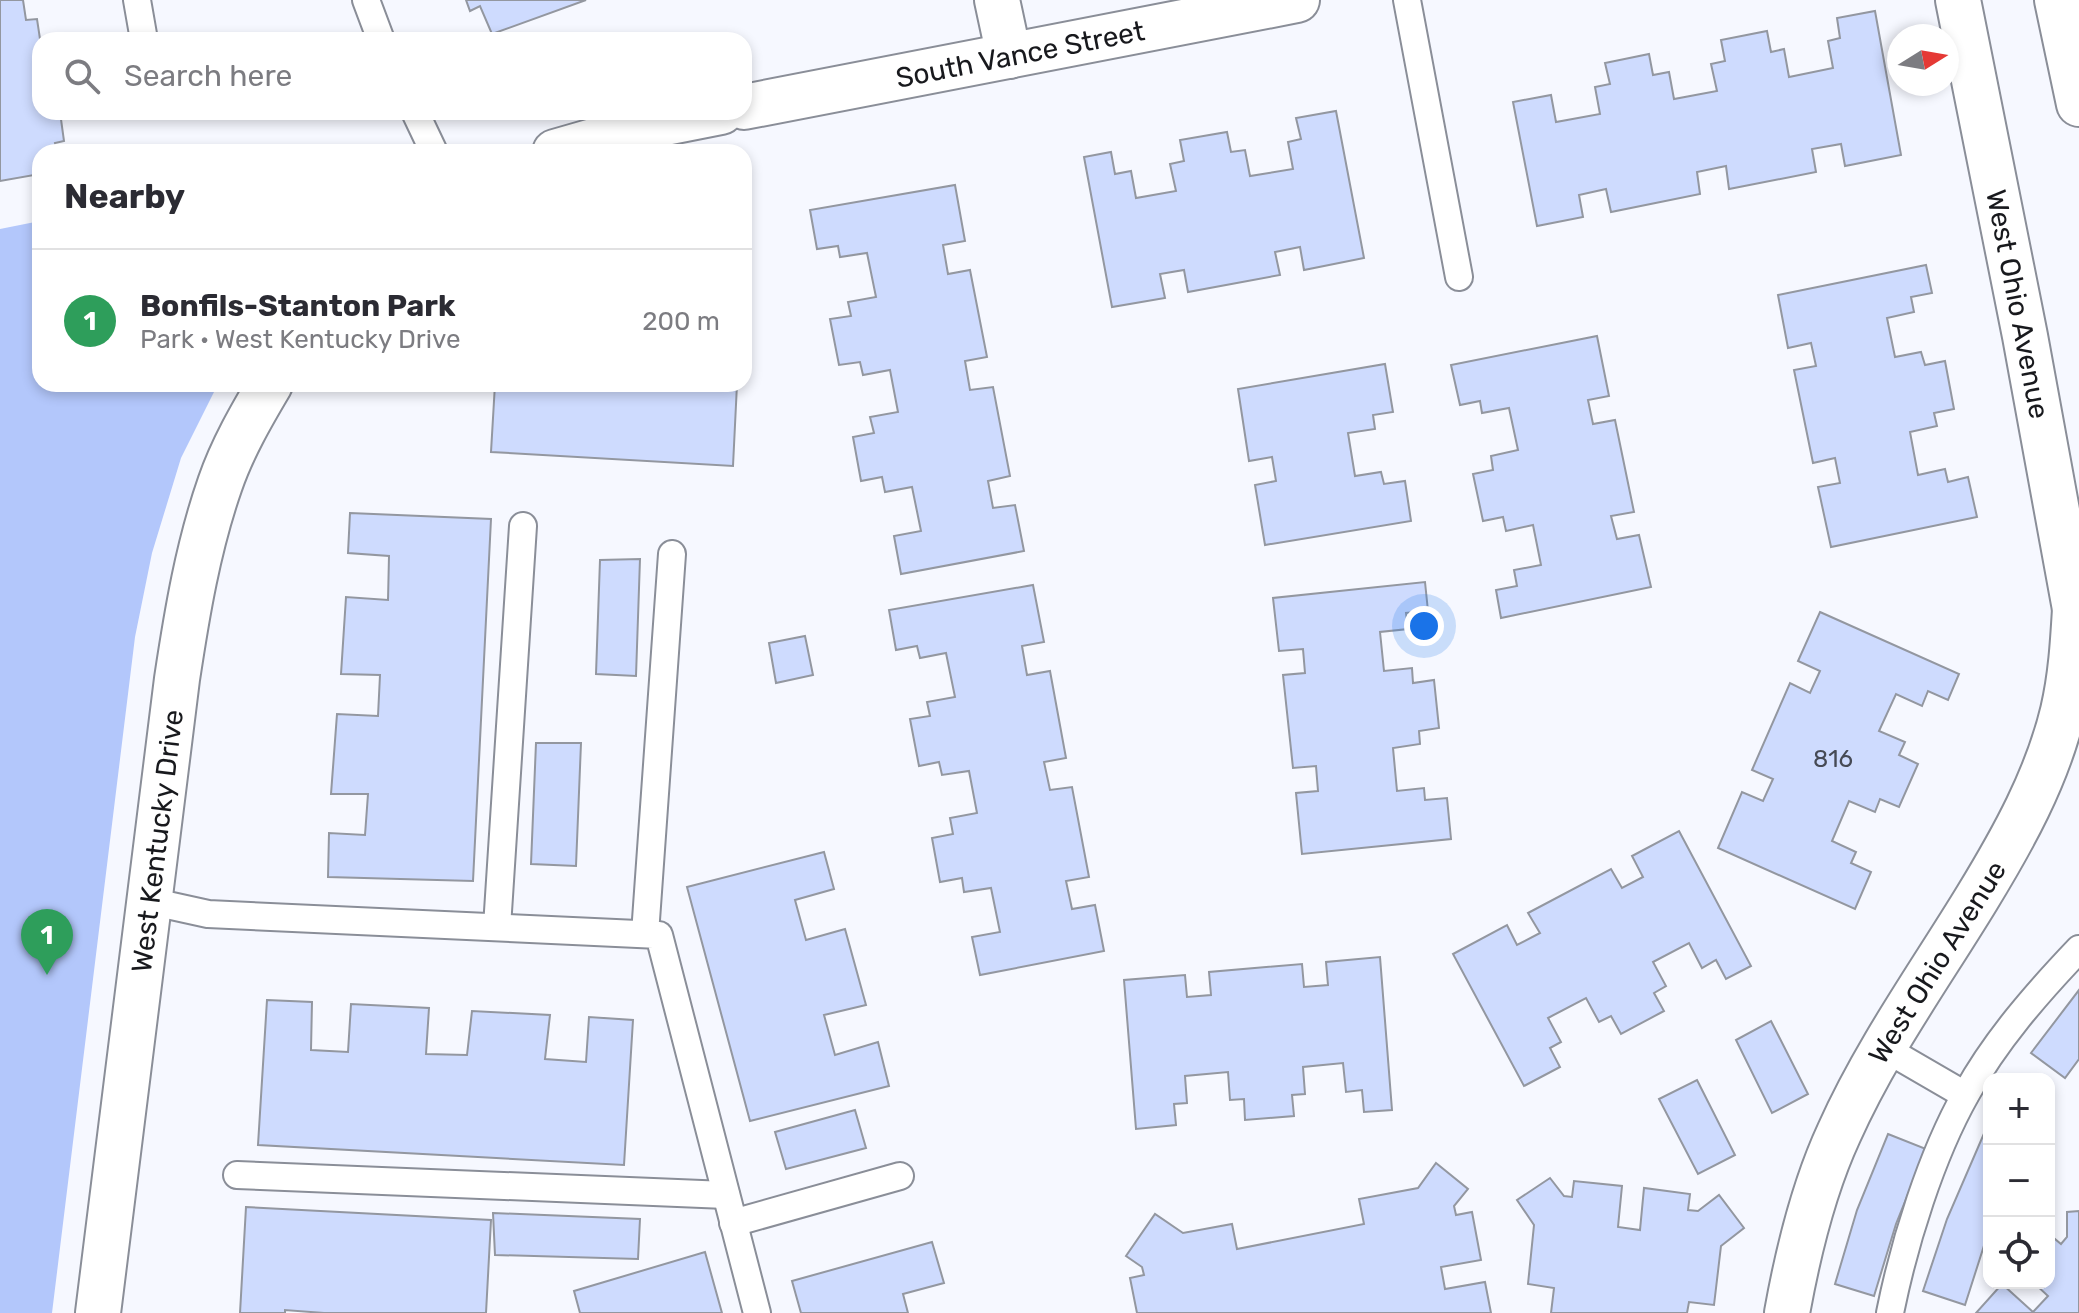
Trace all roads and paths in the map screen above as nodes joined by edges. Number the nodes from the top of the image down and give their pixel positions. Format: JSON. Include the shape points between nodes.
{"nodes":[{"id":1,"x":137,"y":0,"type":"edge"},
{"id":2,"x":366,"y":0,"type":"edge"},
{"id":3,"x":997,"y":0,"type":"edge"},
{"id":4,"x":1297,"y":0,"type":"edge"},
{"id":5,"x":1407,"y":0,"type":"edge"},
{"id":6,"x":1958,"y":0,"type":"edge"},
{"id":7,"x":2057,"y":0,"type":"edge"},
{"id":8,"x":143,"y":32,"type":"edge"},
{"id":9,"x":378,"y":32,"type":"edge"},
{"id":10,"x":1009,"y":56,"type":"junction"},
{"id":11,"x":2079,"y":104,"type":"edge"},
{"id":12,"x":752,"y":105,"type":"edge"},
{"id":13,"x":419,"y":120,"type":"edge"},
{"id":14,"x":681,"y":120,"type":"edge"},
{"id":15,"x":430,"y":144,"type":"edge"},
{"id":16,"x":583,"y":144,"type":"edge"},
{"id":17,"x":1459,"y":277,"type":"dead end"},
{"id":18,"x":266,"y":392,"type":"edge"},
{"id":19,"x":523,"y":526,"type":"dead end"},
{"id":20,"x":672,"y":554,"type":"dead end"},
{"id":21,"x":2077,"y":603,"type":"edge"},
{"id":22,"x":149,"y":901,"type":"junction"},
{"id":23,"x":497,"y":927,"type":"junction"},
{"id":24,"x":645,"y":934,"type":"junction"},
{"id":25,"x":2079,"y":949,"type":"edge"},
{"id":26,"x":1884,"y":1048,"type":"junction"},
{"id":27,"x":1965,"y":1095,"type":"junction"},
{"id":28,"x":237,"y":1175,"type":"dead end"},
{"id":29,"x":900,"y":1176,"type":"dead end"},
{"id":30,"x":726,"y":1195,"type":"junction"},
{"id":31,"x":733,"y":1223,"type":"junction"},
{"id":32,"x":98,"y":1313,"type":"edge"},
{"id":33,"x":757,"y":1313,"type":"edge"},
{"id":34,"x":1787,"y":1313,"type":"edge"},
{"id":35,"x":1890,"y":1313,"type":"edge"}],
"edges":[{"from":1,"to":8,"type":"lane"},
{"from":2,"to":9,"type":"lane"},
{"from":3,"to":10,"type":"street"},
{"from":4,"to":10,"type":"street","name":"South Vance Street"},
{"from":5,"to":17,"type":"lane"},
{"from":6,"to":21,"type":"street","name":"West Ohio Avenue"},
{"from":7,"to":11,"type":"street"},
{"from":10,"to":12,"type":"street","name":"South Vance Street"},
{"from":13,"to":15,"type":"lane"},
{"from":14,"to":16,"type":"street"},
{"from":18,"to":22,"type":"street","name":"West Kentucky Drive","via":[[220,484],[196,570]]},
{"from":19,"to":23,"type":"lane"},
{"from":20,"to":24,"type":"lane"},
{"from":21,"to":26,"type":"street","name":"West Ohio Avenue","via":[[2063,712],[2032,798],[2002,857]]},
{"from":22,"to":23,"type":"lane","via":[[208,914]]},
{"from":22,"to":32,"type":"street","name":"West Kentucky Drive"},
{"from":23,"to":24,"type":"lane"},
{"from":24,"to":30,"type":"lane","via":[[659,935]]},
{"from":25,"to":27,"type":"lane","via":[[2003,1039]]},
{"from":26,"to":27,"type":"lane"},
{"from":26,"to":34,"type":"street","name":"West Ohio Avenue","via":[[1828,1159]]},
{"from":27,"to":35,"type":"lane","via":[[1908,1240]]},
{"from":28,"to":30,"type":"lane"},
{"from":29,"to":31,"type":"lane"},
{"from":30,"to":31,"type":"lane"},
{"from":31,"to":33,"type":"lane"}]}
